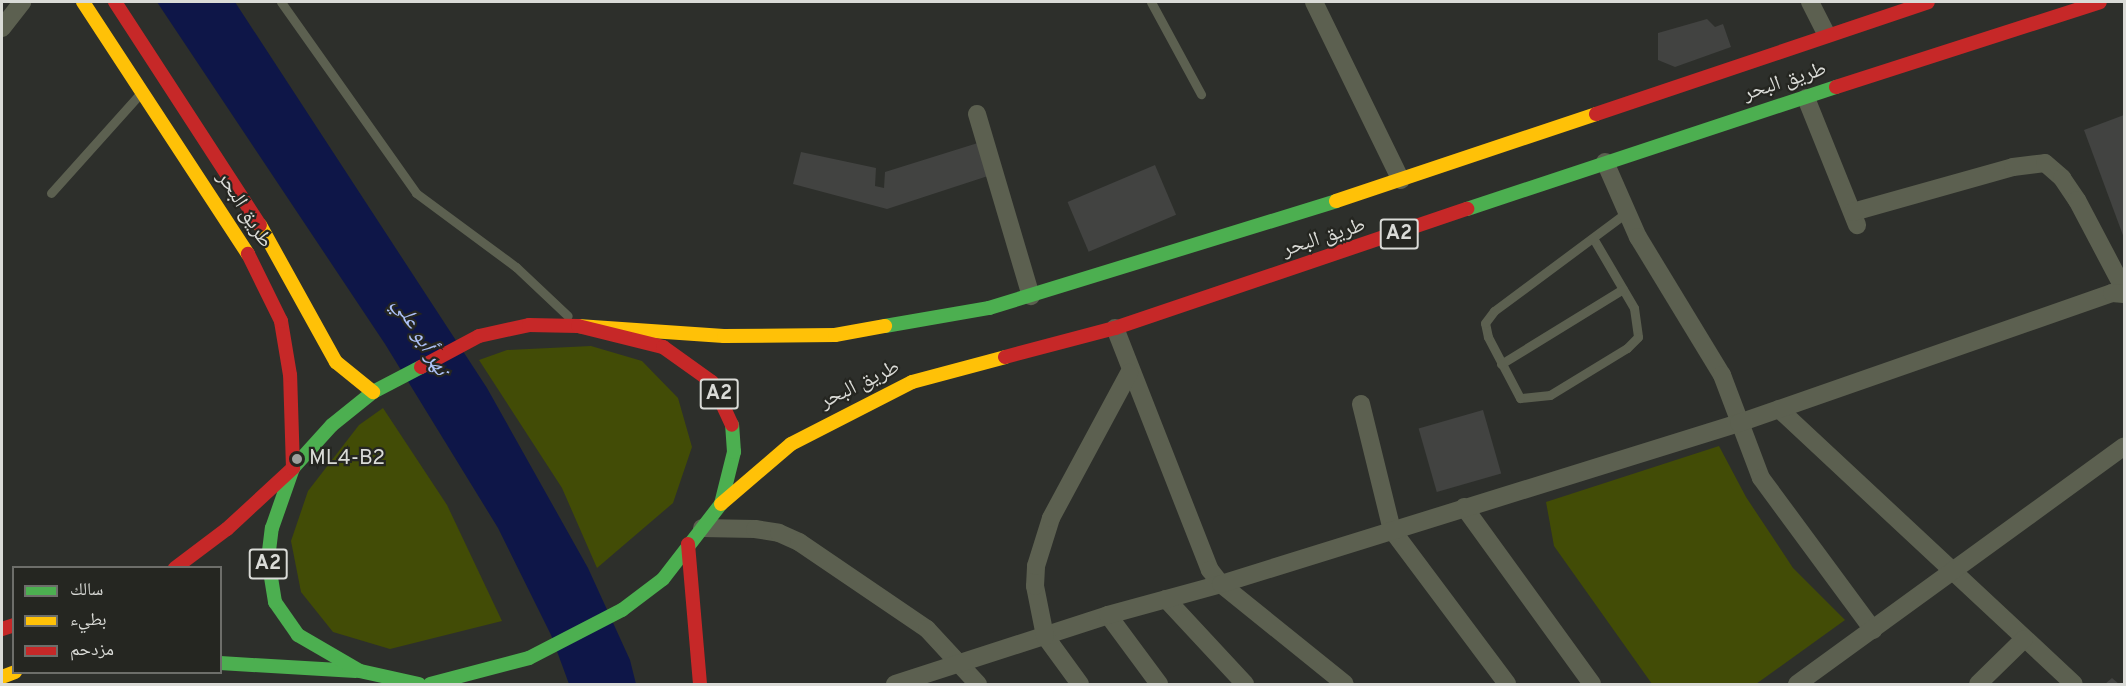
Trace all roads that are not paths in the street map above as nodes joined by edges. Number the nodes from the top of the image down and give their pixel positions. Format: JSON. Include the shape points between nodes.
{"nodes":[{"id":1,"x":22,"y":2,"type":"edge"},
{"id":2,"x":83,"y":2,"type":"edge"},
{"id":3,"x":115,"y":2,"type":"edge"},
{"id":4,"x":281,"y":2,"type":"edge"},
{"id":5,"x":1151,"y":2,"type":"edge"},
{"id":6,"x":1314,"y":2,"type":"edge"},
{"id":7,"x":1810,"y":2,"type":"edge"},
{"id":8,"x":1928,"y":2,"type":"edge"},
{"id":9,"x":2100,"y":2,"type":"edge"},
{"id":10,"x":2,"y":28,"type":"edge"},
{"id":11,"x":1826,"y":34,"type":"junction"},
{"id":12,"x":142,"y":92,"type":"junction"},
{"id":13,"x":1201,"y":94,"type":"dead end"},
{"id":14,"x":1806,"y":98,"type":"junction"},
{"id":15,"x":977,"y":114,"type":"dead end"},
{"id":16,"x":1605,"y":162,"type":"junction"},
{"id":17,"x":1401,"y":180,"type":"junction"},
{"id":18,"x":51,"y":194,"type":"dead end"},
{"id":19,"x":1626,"y":213,"type":"junction"},
{"id":20,"x":1593,"y":238,"type":"junction"},
{"id":21,"x":1623,"y":289,"type":"junction"},
{"id":22,"x":2124,"y":289,"type":"edge"},
{"id":23,"x":2124,"y":294,"type":"edge"},
{"id":24,"x":1030,"y":296,"type":"junction"},
{"id":25,"x":578,"y":326,"type":"junction"},
{"id":26,"x":1115,"y":328,"type":"junction"},
{"id":27,"x":1501,"y":364,"type":"junction"},
{"id":28,"x":1130,"y":373,"type":"junction"},
{"id":29,"x":373,"y":392,"type":"junction"},
{"id":30,"x":1361,"y":404,"type":"dead end"},
{"id":31,"x":1779,"y":410,"type":"junction"},
{"id":32,"x":1739,"y":423,"type":"junction"},
{"id":33,"x":2124,"y":446,"type":"edge"},
{"id":34,"x":292,"y":468,"type":"junction"},
{"id":35,"x":721,"y":504,"type":"junction"},
{"id":36,"x":1464,"y":507,"type":"junction"},
{"id":37,"x":702,"y":528,"type":"junction"},
{"id":38,"x":1392,"y":530,"type":"junction"},
{"id":39,"x":688,"y":544,"type":"junction"},
{"id":40,"x":176,"y":566,"type":"edge"},
{"id":41,"x":1953,"y":573,"type":"junction"},
{"id":42,"x":1221,"y":584,"type":"junction"},
{"id":43,"x":1166,"y":599,"type":"junction"},
{"id":44,"x":1108,"y":615,"type":"junction"},
{"id":45,"x":1873,"y":630,"type":"junction"},
{"id":46,"x":1045,"y":636,"type":"junction"},
{"id":47,"x":2024,"y":639,"type":"junction"},
{"id":48,"x":959,"y":662,"type":"junction"},
{"id":49,"x":222,"y":663,"type":"edge"},
{"id":50,"x":309,"y":669,"type":"junction"},
{"id":51,"x":360,"y":671,"type":"junction"},
{"id":52,"x":320,"y":684,"type":"edge"},
{"id":53,"x":419,"y":684,"type":"edge"},
{"id":54,"x":430,"y":684,"type":"edge"},
{"id":55,"x":700,"y":684,"type":"edge"},
{"id":56,"x":896,"y":684,"type":"edge"},
{"id":57,"x":978,"y":684,"type":"edge"},
{"id":58,"x":1080,"y":684,"type":"edge"},
{"id":59,"x":1159,"y":684,"type":"edge"},
{"id":60,"x":1245,"y":684,"type":"edge"},
{"id":61,"x":1345,"y":684,"type":"edge"},
{"id":62,"x":1508,"y":684,"type":"edge"},
{"id":63,"x":1592,"y":684,"type":"edge"},
{"id":64,"x":1797,"y":684,"type":"edge"},
{"id":65,"x":1978,"y":684,"type":"edge"},
{"id":66,"x":2073,"y":684,"type":"edge"}],
"edges":[{"from":1,"to":10,"type":"street"},
{"from":2,"to":12,"type":"main road","name":"طريق البحر"},
{"from":3,"to":29,"type":"main road","name":"طريق البحر","via":[[261,227],[336,362]]},
{"from":4,"to":25,"type":"lane","via":[[416,194],[516,267]]},
{"from":5,"to":13,"type":"lane"},
{"from":6,"to":17,"type":"street"},
{"from":7,"to":11,"type":"street"},
{"from":8,"to":11,"type":"main road","name":"طريق البحر","number":"A2"},
{"from":9,"to":14,"type":"main road","name":"طريق البحر","number":"A2"},
{"from":11,"to":17,"type":"main road","name":"طريق البحر","number":"A2"},
{"from":12,"to":18,"type":"lane"},
{"from":12,"to":34,"type":"main road","name":"طريق البحر","via":[[240,238],[281,321],[290,375]]},
{"from":14,"to":16,"type":"main road","name":"طريق البحر","number":"A2"},
{"from":14,"to":22,"type":"street","via":[[1855,218],[2013,167],[2045,163],[2062,178],[2077,200]]},
{"from":15,"to":24,"type":"street"},
{"from":16,"to":19,"type":"street"},
{"from":16,"to":26,"type":"main road","name":"طريق البحر","number":"A2"},
{"from":17,"to":24,"type":"main road","name":"طريق البحر","number":"A2"},
{"from":19,"to":20,"type":"lane"},
{"from":19,"to":32,"type":"street","via":[[1722,375]]},
{"from":20,"to":21,"type":"lane"},
{"from":20,"to":27,"type":"lane","via":[[1494,311],[1485,323]]},
{"from":21,"to":27,"type":"lane"},
{"from":21,"to":27,"type":"lane","via":[[1634,308],[1638,337],[1618,354],[1550,395],[1534,399],[1520,398]]},
{"from":23,"to":31,"type":"street","via":[[2112,293]]},
{"from":24,"to":25,"type":"main road","name":"طريق البحر","number":"A2","via":[[989,308],[835,335],[724,336]]},
{"from":25,"to":29,"type":"main road","number":"A2","via":[[529,325],[479,336]]},
{"from":25,"to":35,"type":"main road","number":"A2","via":[[663,347],[712,382],[732,420],[734,452]]},
{"from":26,"to":28,"type":"street"},
{"from":26,"to":35,"type":"main road","name":"طريق البحر","number":"A2","via":[[912,382],[791,444]]},
{"from":28,"to":42,"type":"street","via":[[1204,561]]},
{"from":28,"to":46,"type":"street","via":[[1051,518],[1039,551],[1035,586]]},
{"from":29,"to":34,"type":"main road","number":"A2","via":[[332,425]]},
{"from":30,"to":38,"type":"street"},
{"from":31,"to":32,"type":"street"},
{"from":31,"to":41,"type":"street"},
{"from":32,"to":36,"type":"street"},
{"from":32,"to":45,"type":"street","via":[[1753,462],[1772,496]]},
{"from":33,"to":41,"type":"street"},
{"from":34,"to":40,"type":"main road","number":"A2","via":[[227,529]]},
{"from":34,"to":51,"type":"main road","number":"A2","via":[[272,528],[268,559],[275,602],[298,635]]},
{"from":35,"to":37,"type":"main road","number":"A2"},
{"from":36,"to":38,"type":"street"},
{"from":36,"to":63,"type":"street"},
{"from":37,"to":39,"type":"main road","number":"A2"},
{"from":37,"to":48,"type":"street","via":[[754,529],[779,533],[799,542],[927,628]]},
{"from":38,"to":42,"type":"street"},
{"from":38,"to":62,"type":"street"},
{"from":39,"to":54,"type":"main road","number":"A2","via":[[663,579],[622,610],[529,658]]},
{"from":39,"to":55,"type":"main road"},
{"from":41,"to":45,"type":"street"},
{"from":41,"to":47,"type":"street"},
{"from":42,"to":43,"type":"street"},
{"from":42,"to":61,"type":"street"},
{"from":43,"to":44,"type":"street"},
{"from":43,"to":60,"type":"street"},
{"from":44,"to":46,"type":"street"},
{"from":44,"to":59,"type":"street"},
{"from":45,"to":64,"type":"street"},
{"from":46,"to":48,"type":"street"},
{"from":46,"to":58,"type":"street"},
{"from":47,"to":65,"type":"street"},
{"from":47,"to":66,"type":"street"},
{"from":48,"to":56,"type":"street"},
{"from":48,"to":57,"type":"street"},
{"from":49,"to":50,"type":"main road","number":"A2"},
{"from":50,"to":51,"type":"main road","number":"A2"},
{"from":50,"to":52,"type":"street"},
{"from":51,"to":53,"type":"main road","number":"A2"}]}
